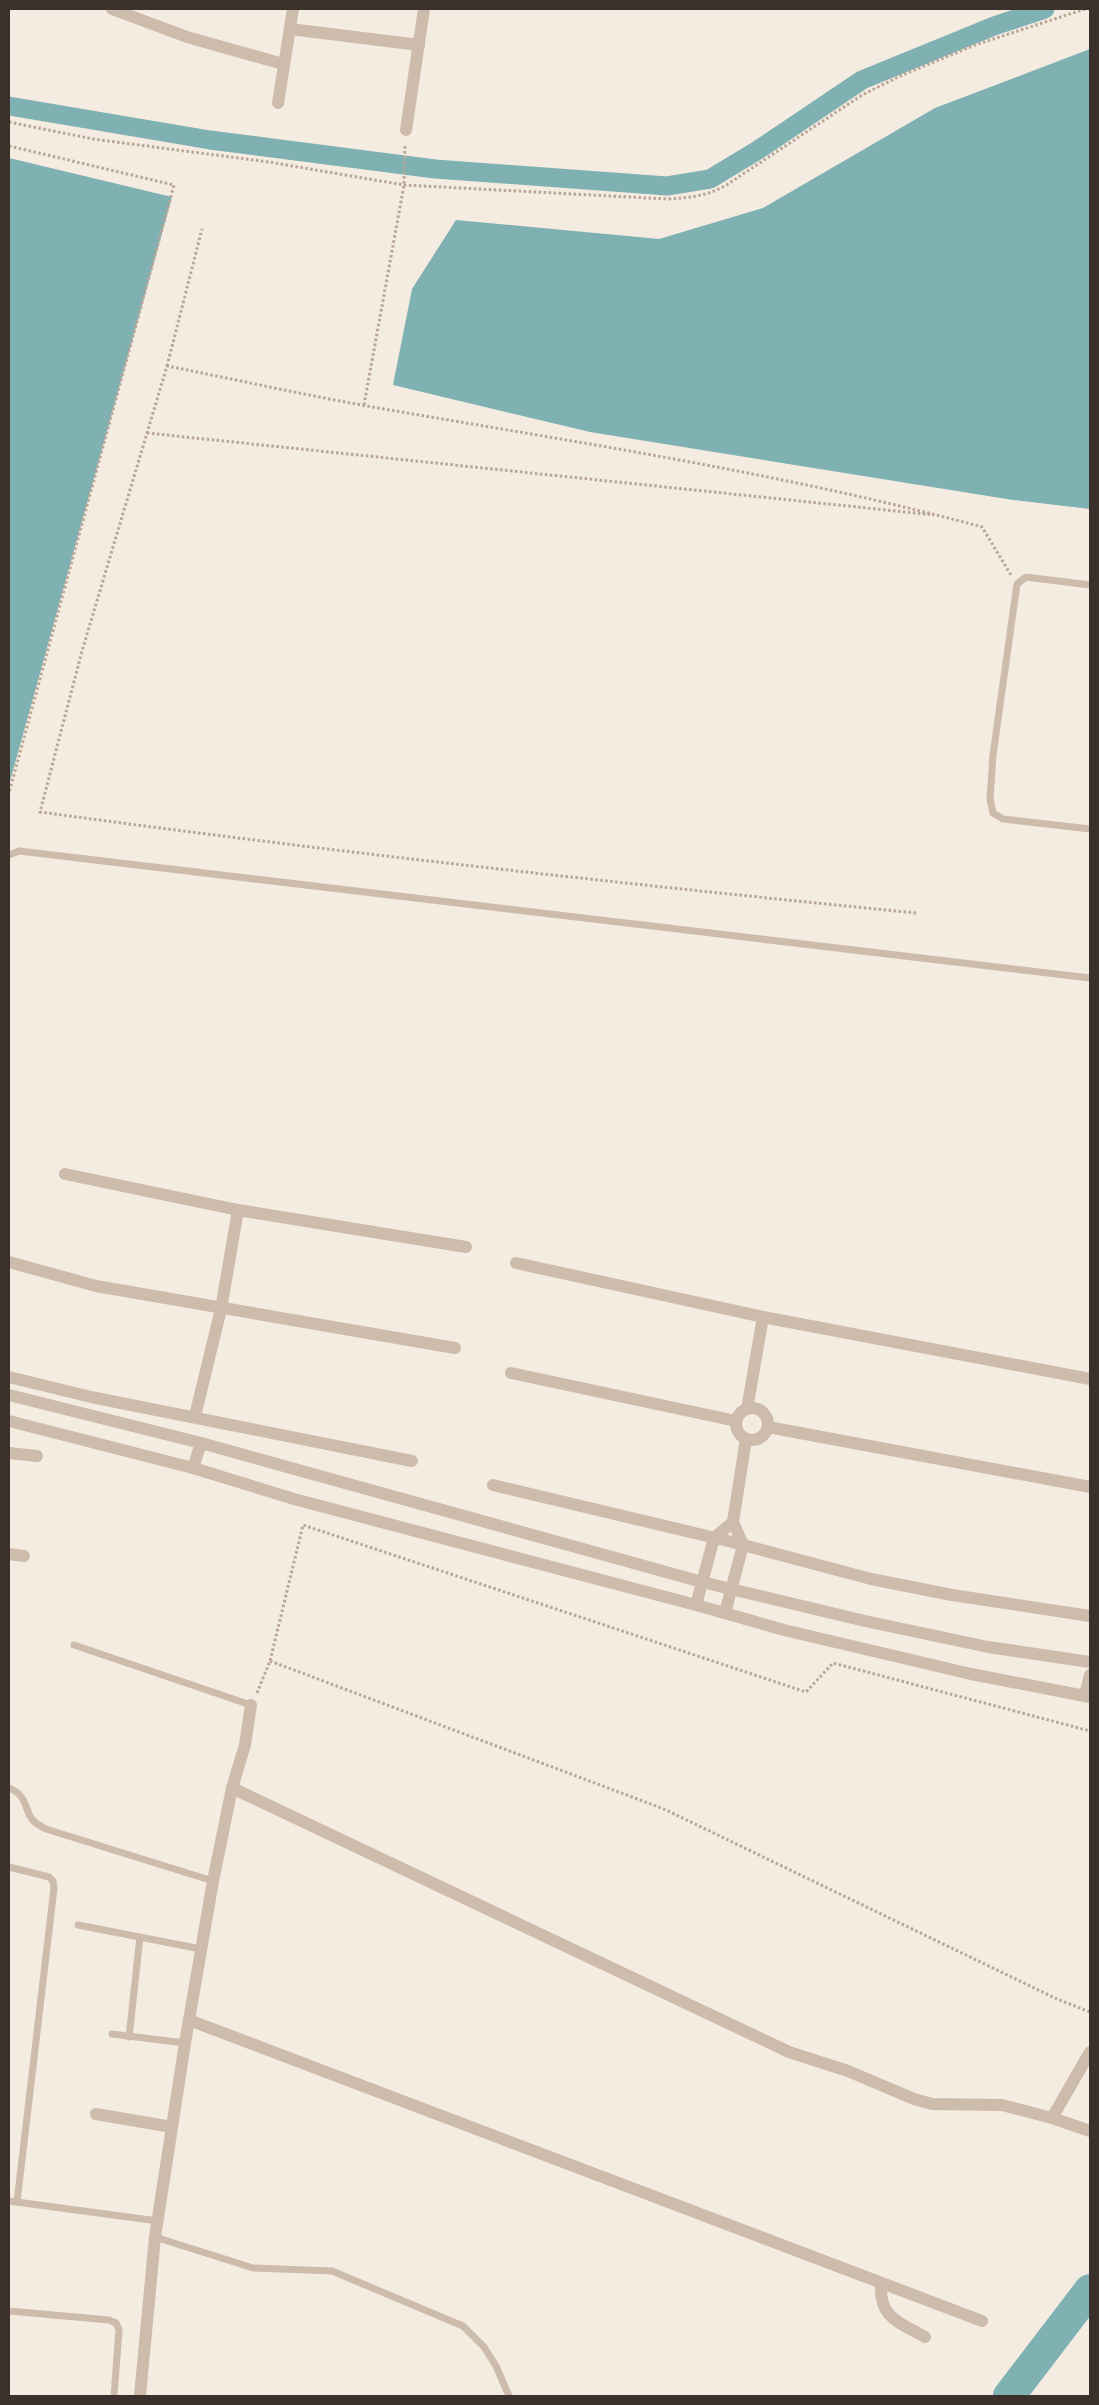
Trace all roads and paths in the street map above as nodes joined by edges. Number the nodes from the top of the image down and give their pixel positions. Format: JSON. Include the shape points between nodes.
{"nodes":[{"id":1,"x":112,"y":9,"type":"edge"},
{"id":2,"x":293,"y":9,"type":"edge"},
{"id":3,"x":424,"y":9,"type":"edge"},
{"id":4,"x":1084,"y":9,"type":"edge"},
{"id":5,"x":290,"y":29,"type":"junction"},
{"id":6,"x":419,"y":44,"type":"junction"},
{"id":7,"x":282,"y":64,"type":"junction"},
{"id":8,"x":278,"y":103,"type":"dead end"},
{"id":9,"x":9,"y":122,"type":"edge"},
{"id":10,"x":406,"y":130,"type":"joint"},
{"id":11,"x":9,"y":146,"type":"edge"},
{"id":12,"x":404,"y":184,"type":"junction"},
{"id":13,"x":202,"y":229,"type":"dead end"},
{"id":14,"x":167,"y":366,"type":"junction"},
{"id":15,"x":364,"y":405,"type":"junction"},
{"id":16,"x":147,"y":433,"type":"junction"},
{"id":17,"x":944,"y":516,"type":"junction"},
{"id":18,"x":1017,"y":584,"type":"junction"},
{"id":19,"x":1090,"y":585,"type":"edge"},
{"id":20,"x":9,"y":793,"type":"edge"},
{"id":21,"x":1090,"y":829,"type":"edge"},
{"id":22,"x":9,"y":855,"type":"edge"},
{"id":23,"x":916,"y":913,"type":"dead end"},
{"id":24,"x":1090,"y":978,"type":"edge"},
{"id":25,"x":65,"y":1174,"type":"dead end"},
{"id":26,"x":238,"y":1210,"type":"junction"},
{"id":27,"x":466,"y":1247,"type":"dead end"},
{"id":28,"x":9,"y":1262,"type":"edge"},
{"id":29,"x":516,"y":1263,"type":"dead end"},
{"id":30,"x":221,"y":1309,"type":"junction"},
{"id":31,"x":763,"y":1317,"type":"junction"},
{"id":32,"x":455,"y":1348,"type":"dead end"},
{"id":33,"x":512,"y":1373,"type":"dead end"},
{"id":34,"x":9,"y":1377,"type":"edge"},
{"id":35,"x":1090,"y":1379,"type":"edge"},
{"id":36,"x":9,"y":1395,"type":"edge"},
{"id":37,"x":747,"y":1409,"type":"junction"},
{"id":38,"x":195,"y":1416,"type":"junction"},
{"id":39,"x":9,"y":1420,"type":"edge"},
{"id":40,"x":736,"y":1421,"type":"junction"},
{"id":41,"x":768,"y":1427,"type":"junction"},
{"id":42,"x":746,"y":1439,"type":"junction"},
{"id":43,"x":201,"y":1443,"type":"junction"},
{"id":44,"x":9,"y":1452,"type":"edge"},
{"id":45,"x":37,"y":1456,"type":"dead end"},
{"id":46,"x":412,"y":1461,"type":"dead end"},
{"id":47,"x":194,"y":1468,"type":"junction"},
{"id":48,"x":493,"y":1484,"type":"dead end"},
{"id":49,"x":1090,"y":1487,"type":"edge"},
{"id":50,"x":733,"y":1522,"type":"junction"},
{"id":51,"x":714,"y":1538,"type":"junction"},
{"id":52,"x":743,"y":1546,"type":"junction"},
{"id":53,"x":9,"y":1554,"type":"edge"},
{"id":54,"x":24,"y":1556,"type":"dead end"},
{"id":55,"x":702,"y":1582,"type":"junction"},
{"id":56,"x":733,"y":1589,"type":"junction"},
{"id":57,"x":696,"y":1604,"type":"junction"},
{"id":58,"x":726,"y":1613,"type":"junction"},
{"id":59,"x":1090,"y":1616,"type":"edge"},
{"id":60,"x":74,"y":1646,"type":"dead end"},
{"id":61,"x":270,"y":1661,"type":"junction"},
{"id":62,"x":1090,"y":1662,"type":"edge"},
{"id":63,"x":1090,"y":1675,"type":"edge"},
{"id":64,"x":1087,"y":1696,"type":"edge"},
{"id":65,"x":251,"y":1704,"type":"junction"},
{"id":66,"x":1090,"y":1731,"type":"edge"},
{"id":67,"x":9,"y":1788,"type":"edge"},
{"id":68,"x":232,"y":1788,"type":"junction"},
{"id":69,"x":9,"y":1867,"type":"edge"},
{"id":70,"x":213,"y":1881,"type":"junction"},
{"id":71,"x":78,"y":1925,"type":"dead end"},
{"id":72,"x":140,"y":1937,"type":"junction"},
{"id":73,"x":201,"y":1949,"type":"junction"},
{"id":74,"x":1090,"y":2012,"type":"edge"},
{"id":75,"x":188,"y":2020,"type":"junction"},
{"id":76,"x":112,"y":2034,"type":"dead end"},
{"id":77,"x":129,"y":2036,"type":"junction"},
{"id":78,"x":185,"y":2043,"type":"junction"},
{"id":79,"x":1090,"y":2052,"type":"edge"},
{"id":80,"x":96,"y":2114,"type":"dead end"},
{"id":81,"x":1052,"y":2118,"type":"junction"},
{"id":82,"x":172,"y":2127,"type":"junction"},
{"id":83,"x":1090,"y":2131,"type":"edge"},
{"id":84,"x":9,"y":2202,"type":"edge"},
{"id":85,"x":17,"y":2202,"type":"junction"},
{"id":86,"x":158,"y":2221,"type":"junction"},
{"id":87,"x":155,"y":2237,"type":"junction"},
{"id":88,"x":880,"y":2284,"type":"junction"},
{"id":89,"x":9,"y":2311,"type":"edge"},
{"id":90,"x":982,"y":2321,"type":"dead end"},
{"id":91,"x":925,"y":2337,"type":"dead end"},
{"id":92,"x":114,"y":2396,"type":"edge"},
{"id":93,"x":140,"y":2396,"type":"edge"},
{"id":94,"x":509,"y":2396,"type":"edge"}],
"edges":[{"from":1,"to":7,"type":"street","via":[[187,37]]},
{"from":2,"to":5,"type":"street"},
{"from":3,"to":6,"type":"street"},
{"from":4,"to":12,"type":"path","via":[[975,45],[900,76],[862,95],[767,160],[708,195],[667,198]]},
{"from":5,"to":6,"type":"street"},
{"from":5,"to":7,"type":"street"},
{"from":6,"to":10,"type":"street"},
{"from":7,"to":8,"type":"street"},
{"from":9,"to":12,"type":"path","via":[[93,138]]},
{"from":10,"to":12,"type":"path"},
{"from":11,"to":20,"type":"path","via":[[174,185]]},
{"from":12,"to":15,"type":"path"},
{"from":13,"to":14,"type":"path"},
{"from":14,"to":15,"type":"path"},
{"from":14,"to":16,"type":"path"},
{"from":15,"to":17,"type":"path","via":[[718,466]]},
{"from":16,"to":17,"type":"path"},
{"from":16,"to":23,"type":"path","via":[[82,651],[40,812],[300,847]]},
{"from":17,"to":18,"type":"path","via":[[982,527]]},
{"from":18,"to":19,"type":"lane","via":[[1026,577]]},
{"from":18,"to":21,"type":"lane","via":[[993,755],[990,799],[993,813],[1002,819]]},
{"from":22,"to":24,"type":"lane","via":[[19,851]]},
{"from":25,"to":26,"type":"street"},
{"from":26,"to":27,"type":"street"},
{"from":26,"to":30,"type":"street"},
{"from":28,"to":30,"type":"street","via":[[96,1286]]},
{"from":29,"to":31,"type":"street"},
{"from":30,"to":32,"type":"street"},
{"from":30,"to":38,"type":"street"},
{"from":31,"to":35,"type":"street"},
{"from":31,"to":37,"type":"street"},
{"from":33,"to":40,"type":"street"},
{"from":34,"to":38,"type":"street","via":[[91,1397]]},
{"from":36,"to":43,"type":"street"},
{"from":37,"to":40,"type":"street"},
{"from":37,"to":41,"type":"street","via":[[755,1408],[762,1412]]},
{"from":38,"to":46,"type":"street"},
{"from":39,"to":47,"type":"street"},
{"from":40,"to":42,"type":"street","via":[[738,1431]]},
{"from":41,"to":42,"type":"street","via":[[760,1438]]},
{"from":41,"to":49,"type":"street"},
{"from":42,"to":50,"type":"street"},
{"from":43,"to":47,"type":"street"},
{"from":43,"to":55,"type":"street"},
{"from":44,"to":45,"type":"street"},
{"from":47,"to":57,"type":"street","via":[[294,1499]]},
{"from":48,"to":51,"type":"street"},
{"from":50,"to":51,"type":"street"},
{"from":50,"to":52,"type":"street"},
{"from":51,"to":52,"type":"street"},
{"from":51,"to":55,"type":"street"},
{"from":52,"to":56,"type":"street"},
{"from":52,"to":59,"type":"street","via":[[872,1579]]},
{"from":53,"to":54,"type":"street"},
{"from":55,"to":56,"type":"street"},
{"from":55,"to":57,"type":"street"},
{"from":56,"to":58,"type":"street"},
{"from":56,"to":62,"type":"street","via":[[988,1647]]},
{"from":57,"to":58,"type":"street"},
{"from":58,"to":64,"type":"street","via":[[971,1674]]},
{"from":60,"to":65,"type":"lane"},
{"from":61,"to":65,"type":"path"},
{"from":61,"to":66,"type":"path","via":[[303,1525],[806,1692],[833,1663]]},
{"from":61,"to":74,"type":"path","via":[[664,1809]]},
{"from":63,"to":64,"type":"street"},
{"from":65,"to":68,"type":"street","via":[[245,1745]]},
{"from":67,"to":70,"type":"lane","via":[[21,1795],[30,1817],[46,1829]]},
{"from":68,"to":70,"type":"street"},
{"from":68,"to":81,"type":"street","via":[[789,2052],[932,2104],[1002,2105]]},
{"from":69,"to":85,"type":"lane","via":[[49,1876],[54,1888]]},
{"from":70,"to":73,"type":"street"},
{"from":71,"to":72,"type":"lane"},
{"from":72,"to":73,"type":"lane"},
{"from":72,"to":77,"type":"lane"},
{"from":73,"to":75,"type":"street"},
{"from":75,"to":78,"type":"street"},
{"from":75,"to":88,"type":"street"},
{"from":76,"to":77,"type":"lane"},
{"from":77,"to":78,"type":"lane"},
{"from":78,"to":82,"type":"street"},
{"from":79,"to":81,"type":"street"},
{"from":80,"to":82,"type":"street"},
{"from":81,"to":83,"type":"street"},
{"from":82,"to":86,"type":"street"},
{"from":84,"to":85,"type":"lane"},
{"from":85,"to":86,"type":"lane"},
{"from":86,"to":87,"type":"street"},
{"from":87,"to":93,"type":"street"},
{"from":87,"to":94,"type":"lane","via":[[253,2268],[332,2271],[463,2326],[484,2347]]},
{"from":88,"to":90,"type":"street"},
{"from":88,"to":91,"type":"street","via":[[885,2310]]},
{"from":89,"to":92,"type":"lane","via":[[116,2323],[119,2330]]}]}
